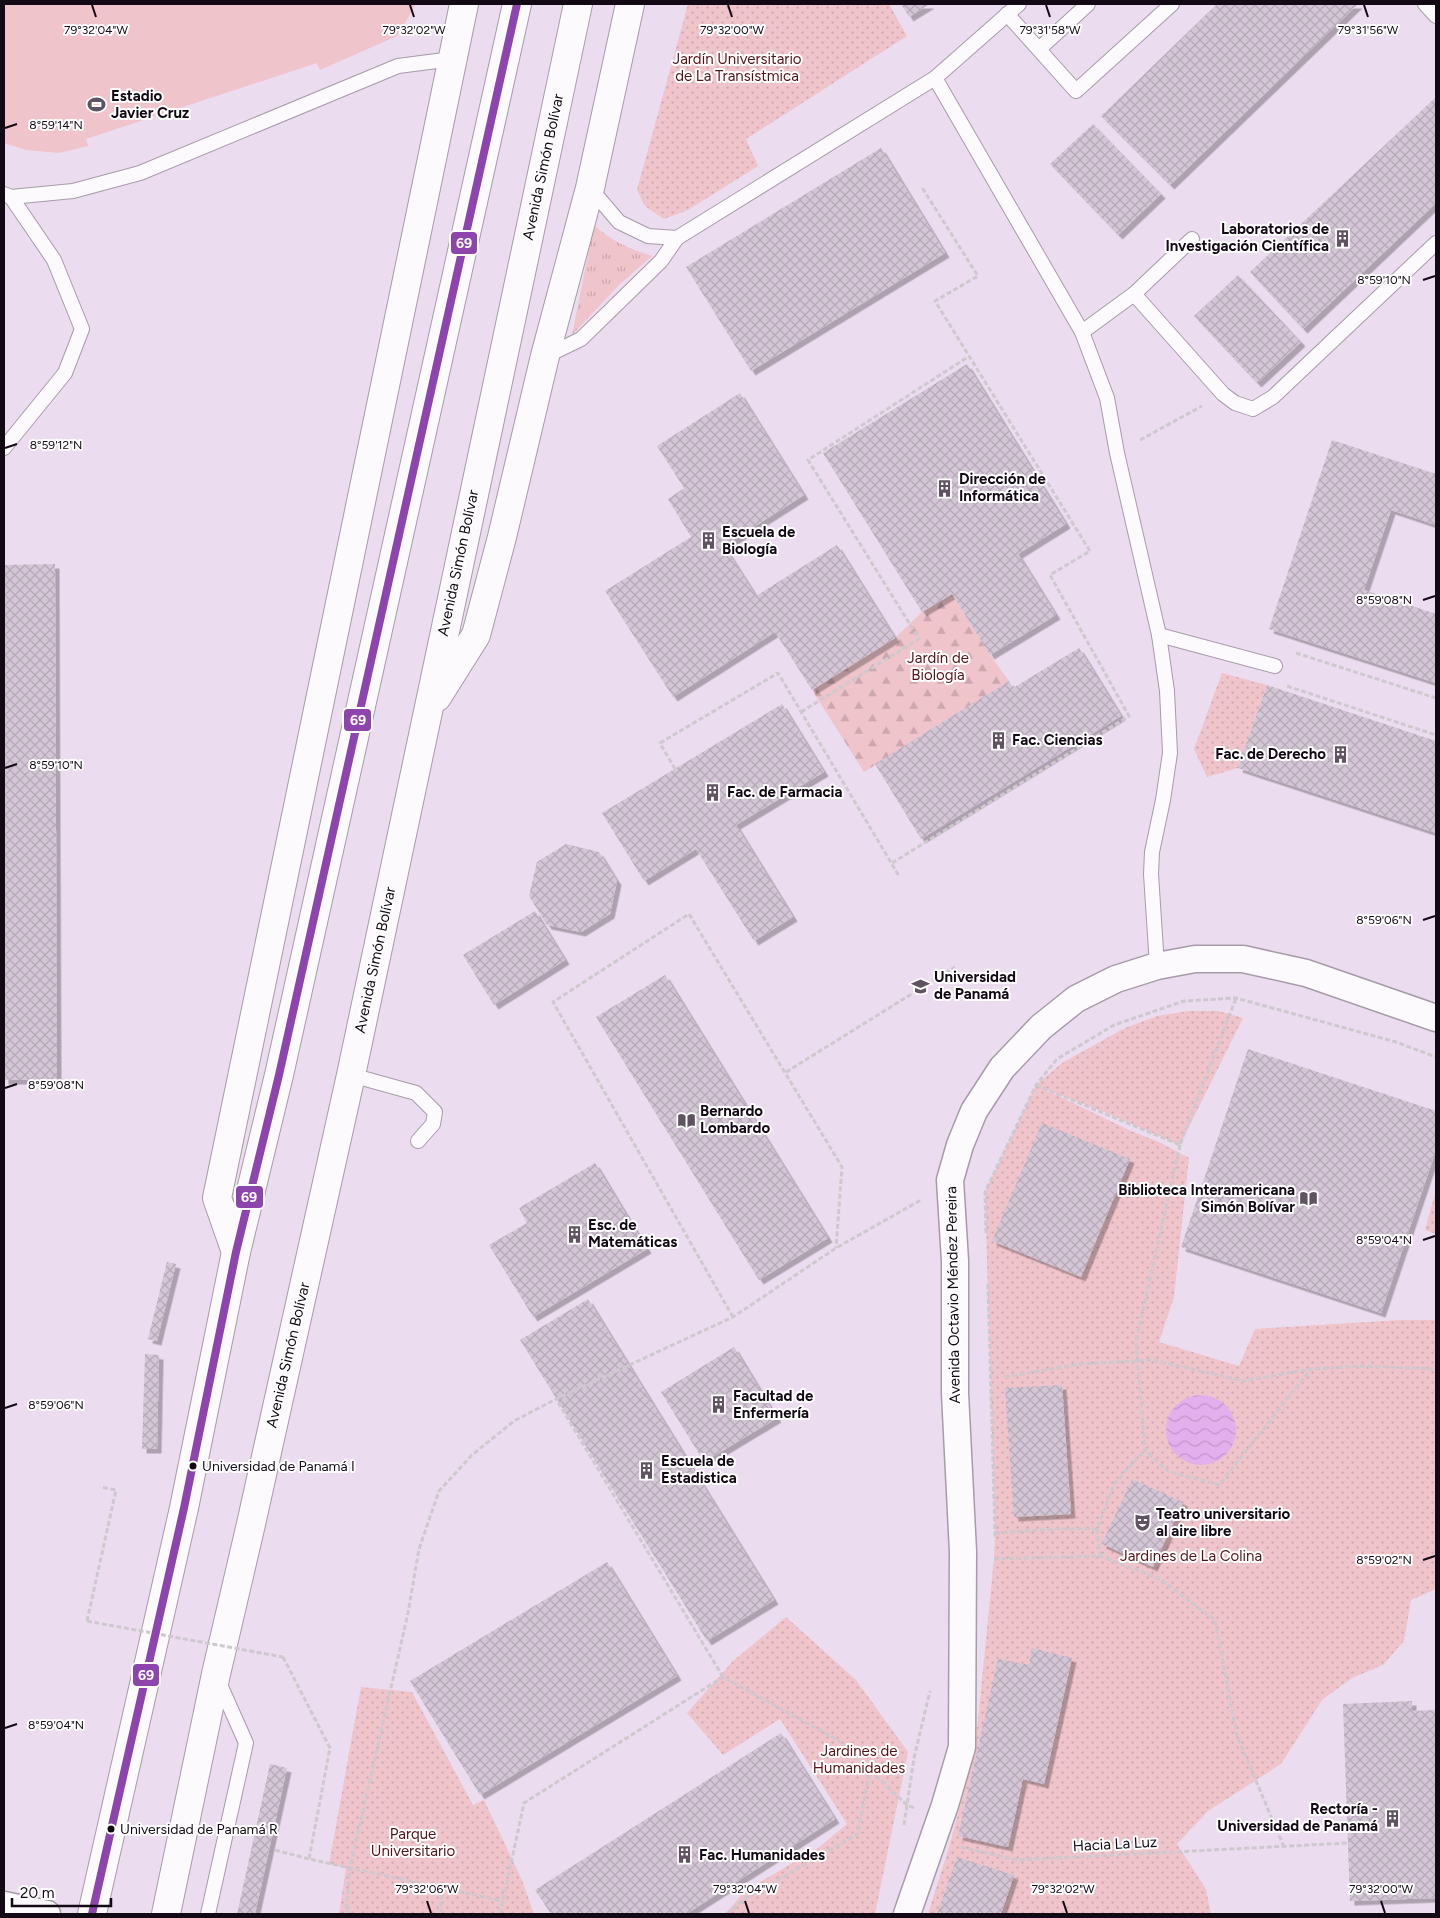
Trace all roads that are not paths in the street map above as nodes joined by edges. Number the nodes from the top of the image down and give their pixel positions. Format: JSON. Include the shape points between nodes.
{"nodes":[{"id":1,"x":464,"y":4,"type":"edge"},
{"id":2,"x":517,"y":4,"type":"edge"},
{"id":3,"x":578,"y":4,"type":"edge"},
{"id":4,"x":630,"y":4,"type":"edge"},
{"id":5,"x":1018,"y":4,"type":"edge"},
{"id":6,"x":1088,"y":4,"type":"edge"},
{"id":7,"x":1172,"y":4,"type":"edge"},
{"id":8,"x":1425,"y":4,"type":"edge"},
{"id":9,"x":1007,"y":14,"type":"junction"},
{"id":10,"x":1436,"y":16,"type":"edge"},
{"id":11,"x":1039,"y":50,"type":"junction"},
{"id":12,"x":452,"y":59,"type":"junction"},
{"id":13,"x":935,"y":78,"type":"junction"},
{"id":14,"x":590,"y":188,"type":"junction"},
{"id":15,"x":8,"y":196,"type":"edge"},
{"id":16,"x":677,"y":238,"type":"junction"},
{"id":17,"x":1192,"y":240,"type":"dead end"},
{"id":18,"x":1436,"y":243,"type":"edge"},
{"id":19,"x":1134,"y":294,"type":"junction"},
{"id":20,"x":1082,"y":332,"type":"junction"},
{"id":21,"x":545,"y":356,"type":"junction"},
{"id":22,"x":4,"y":448,"type":"edge"},
{"id":23,"x":1159,"y":635,"type":"junction"},
{"id":24,"x":1275,"y":666,"type":"road end"},
{"id":25,"x":426,"y":716,"type":"junction"},
{"id":26,"x":1157,"y":966,"type":"junction"},
{"id":27,"x":1436,"y":1018,"type":"edge"},
{"id":28,"x":351,"y":1075,"type":"junction"},
{"id":29,"x":418,"y":1141,"type":"dead end"},
{"id":30,"x":236,"y":1252,"type":"junction"},
{"id":31,"x":216,"y":1674,"type":"junction"},
{"id":32,"x":4,"y":1905,"type":"edge"},
{"id":33,"x":47,"y":1914,"type":"edge"},
{"id":34,"x":92,"y":1914,"type":"edge"},
{"id":35,"x":166,"y":1914,"type":"edge"},
{"id":36,"x":208,"y":1914,"type":"edge"},
{"id":37,"x":907,"y":1914,"type":"edge"}],
"edges":[{"from":1,"to":12,"type":"main road"},
{"from":2,"to":30,"type":"main road"},
{"from":3,"to":25,"type":"main road","name":"Avenida Simón Bolívar"},
{"from":4,"to":14,"type":"main road"},
{"from":5,"to":9,"type":"lane"},
{"from":6,"to":11,"type":"lane"},
{"from":7,"to":11,"type":"lane","via":[[1076,91]]},
{"from":8,"to":10,"type":"lane"},
{"from":9,"to":11,"type":"lane"},
{"from":9,"to":13,"type":"lane"},
{"from":12,"to":15,"type":"lane","via":[[398,66],[140,173],[73,191]]},
{"from":12,"to":30,"type":"main road","via":[[217,1198]]},
{"from":13,"to":16,"type":"lane"},
{"from":13,"to":20,"type":"lane"},
{"from":14,"to":16,"type":"lane","via":[[619,222],[648,236]]},
{"from":14,"to":21,"type":"main road"},
{"from":15,"to":22,"type":"lane","via":[[54,260],[82,329],[66,373]]},
{"from":16,"to":21,"type":"lane","via":[[661,261],[581,339]]},
{"from":17,"to":19,"type":"lane"},
{"from":18,"to":19,"type":"lane","via":[[1273,397],[1253,408],[1235,403],[1224,394]]},
{"from":19,"to":20,"type":"lane"},
{"from":20,"to":23,"type":"lane","via":[[1107,398]]},
{"from":21,"to":25,"type":"main road","via":[[476,635]]},
{"from":23,"to":24,"type":"lane"},
{"from":23,"to":26,"type":"lane","via":[[1167,691],[1170,753],[1152,852]]},
{"from":25,"to":28,"type":"main road","name":"Avenida Simón Bolívar"},
{"from":26,"to":27,"type":"street","name":"Avenida Octavio Méndez Pereira","via":[[1195,959],[1243,960],[1306,974]]},
{"from":26,"to":37,"type":"street","name":"Avenida Octavio Méndez Pereira","via":[[1116,979],[1076,999],[1041,1027],[1002,1068],[974,1111],[950,1180],[963,1552],[962,1747]]},
{"from":28,"to":29,"type":"lane","via":[[416,1093],[435,1112],[433,1124]]},
{"from":28,"to":31,"type":"main road","name":"Avenida Simón Bolívar"},
{"from":30,"to":34,"type":"main road","via":[[184,1508]]},
{"from":31,"to":35,"type":"main road","name":"Avenida Simón Bolívar"},
{"from":31,"to":36,"type":"lane","via":[[246,1744]]},
{"from":32,"to":33,"type":"street"}]}
